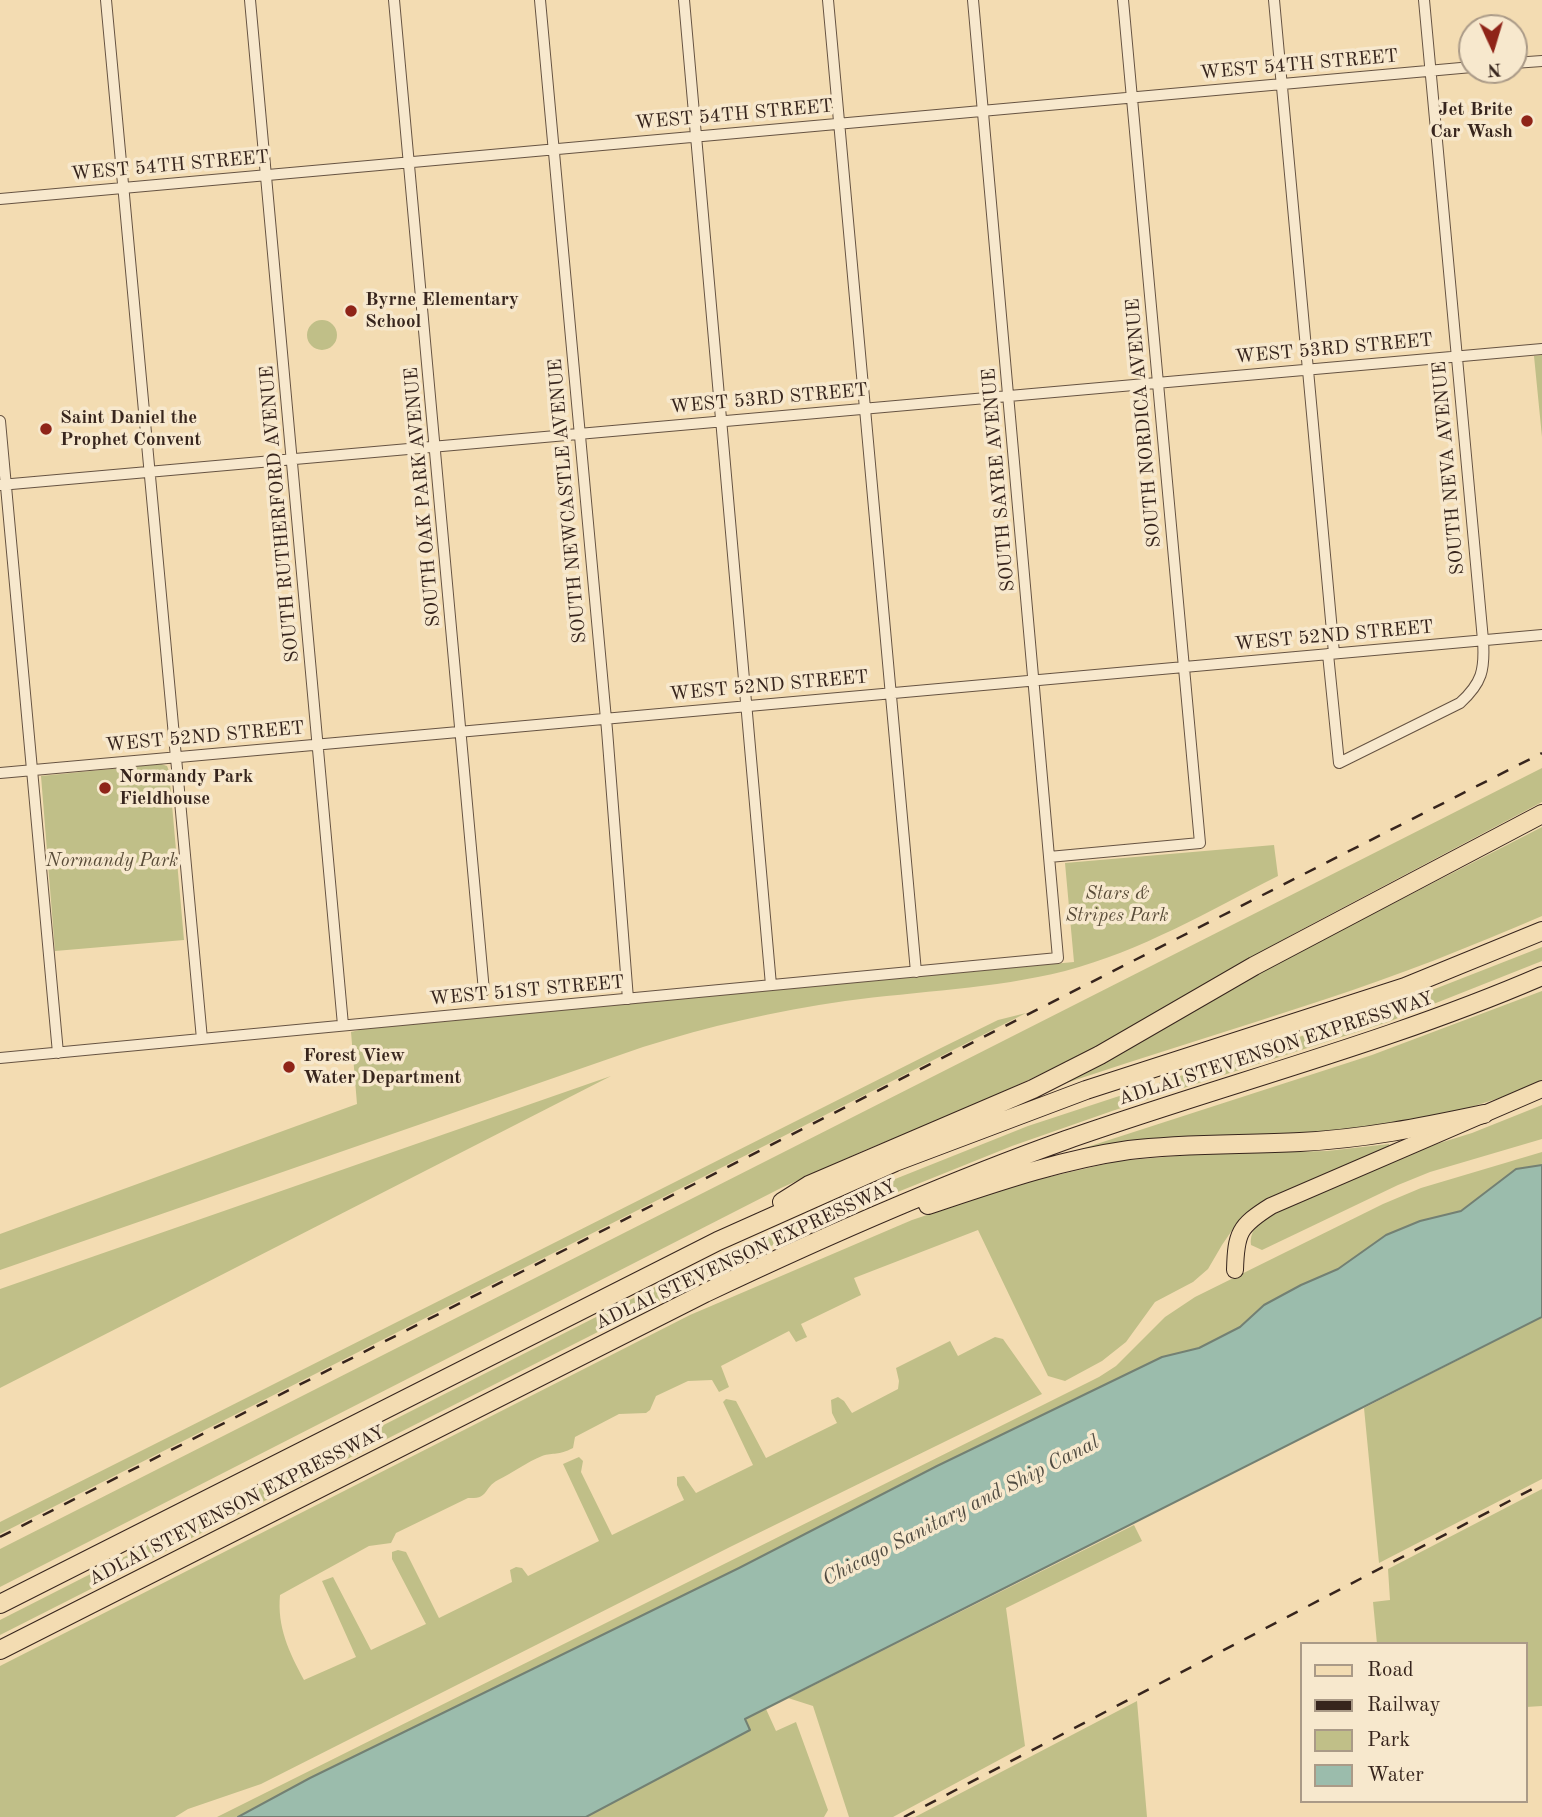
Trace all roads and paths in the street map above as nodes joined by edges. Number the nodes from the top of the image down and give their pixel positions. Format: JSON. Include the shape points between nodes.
{"nodes":[{"id":1,"x":106,"y":0,"type":"edge"},
{"id":2,"x":250,"y":0,"type":"edge"},
{"id":3,"x":394,"y":0,"type":"edge"},
{"id":4,"x":540,"y":0,"type":"edge"},
{"id":5,"x":684,"y":0,"type":"edge"},
{"id":6,"x":828,"y":0,"type":"edge"},
{"id":7,"x":973,"y":0,"type":"edge"},
{"id":8,"x":1123,"y":0,"type":"edge"},
{"id":9,"x":1274,"y":0,"type":"edge"},
{"id":10,"x":1424,"y":0,"type":"edge"},
{"id":11,"x":1458,"y":68,"type":"edge"},
{"id":12,"x":1431,"y":71,"type":"junction"},
{"id":13,"x":1282,"y":84,"type":"junction"},
{"id":14,"x":1132,"y":97,"type":"junction"},
{"id":15,"x":983,"y":111,"type":"junction"},
{"id":16,"x":840,"y":124,"type":"junction"},
{"id":17,"x":696,"y":136,"type":"junction"},
{"id":18,"x":554,"y":149,"type":"junction"},
{"id":19,"x":410,"y":162,"type":"junction"},
{"id":20,"x":267,"y":175,"type":"junction"},
{"id":21,"x":123,"y":188,"type":"junction"},
{"id":22,"x":0,"y":199,"type":"edge"},
{"id":23,"x":1542,"y":349,"type":"edge"},
{"id":24,"x":1456,"y":356,"type":"junction"},
{"id":25,"x":1308,"y":369,"type":"junction"},
{"id":26,"x":1158,"y":383,"type":"junction"},
{"id":27,"x":1010,"y":395,"type":"junction"},
{"id":28,"x":865,"y":408,"type":"junction"},
{"id":29,"x":0,"y":421,"type":"edge"},
{"id":30,"x":722,"y":421,"type":"junction"},
{"id":31,"x":579,"y":434,"type":"junction"},
{"id":32,"x":436,"y":447,"type":"junction"},
{"id":33,"x":293,"y":460,"type":"junction"},
{"id":34,"x":150,"y":472,"type":"junction"},
{"id":35,"x":3,"y":485,"type":"edge"},
{"id":36,"x":1542,"y":635,"type":"edge"},
{"id":37,"x":1483,"y":640,"type":"junction"},
{"id":38,"x":1331,"y":654,"type":"junction"},
{"id":39,"x":1183,"y":667,"type":"junction"},
{"id":40,"x":1034,"y":680,"type":"junction"},
{"id":41,"x":892,"y":693,"type":"junction"},
{"id":42,"x":747,"y":706,"type":"junction"},
{"id":43,"x":606,"y":719,"type":"junction"},
{"id":44,"x":462,"y":731,"type":"junction"},
{"id":45,"x":319,"y":744,"type":"junction"},
{"id":46,"x":176,"y":757,"type":"junction"},
{"id":47,"x":31,"y":770,"type":"junction"},
{"id":48,"x":0,"y":773,"type":"edge"},
{"id":49,"x":1542,"y":814,"type":"edge"},
{"id":50,"x":1049,"y":857,"type":"junction"},
{"id":51,"x":1542,"y":932,"type":"edge"},
{"id":52,"x":1058,"y":958,"type":"joint"},
{"id":53,"x":916,"y":971,"type":"junction"},
{"id":54,"x":1542,"y":976,"type":"edge"},
{"id":55,"x":771,"y":985,"type":"junction"},
{"id":56,"x":484,"y":991,"type":"dead end"},
{"id":57,"x":628,"y":999,"type":"junction"},
{"id":58,"x":343,"y":1026,"type":"junction"},
{"id":59,"x":202,"y":1039,"type":"junction"},
{"id":60,"x":58,"y":1052,"type":"junction"},
{"id":61,"x":0,"y":1058,"type":"edge"},
{"id":62,"x":1542,"y":1089,"type":"edge"},
{"id":63,"x":1484,"y":1114,"type":"junction"},
{"id":64,"x":718,"y":1241,"type":"junction"},
{"id":65,"x":799,"y":1249,"type":"junction"},
{"id":66,"x":1236,"y":1270,"type":"dead end"},
{"id":67,"x":0,"y":1604,"type":"edge"},
{"id":68,"x":0,"y":1650,"type":"edge"}],
"edges":[{"from":1,"to":21,"type":"street"},
{"from":2,"to":20,"type":"street","name":"SOUTH RUTHERFORD AVENUE"},
{"from":3,"to":19,"type":"street","name":"SOUTH OAK PARK AVENUE"},
{"from":4,"to":18,"type":"street","name":"SOUTH NEWCASTLE AVENUE"},
{"from":5,"to":17,"type":"street"},
{"from":6,"to":16,"type":"street"},
{"from":7,"to":15,"type":"street","name":"SOUTH SAYRE AVENUE"},
{"from":8,"to":14,"type":"street","name":"SOUTH NORDICA AVENUE"},
{"from":9,"to":13,"type":"street"},
{"from":10,"to":12,"type":"street","name":"SOUTH NEVA AVENUE"},
{"from":11,"to":12,"type":"street","name":"WEST 54TH STREET"},
{"from":12,"to":13,"type":"street","name":"WEST 54TH STREET"},
{"from":12,"to":24,"type":"street","name":"SOUTH NEVA AVENUE"},
{"from":13,"to":14,"type":"street","name":"WEST 54TH STREET"},
{"from":13,"to":25,"type":"street"},
{"from":14,"to":15,"type":"street","name":"WEST 54TH STREET"},
{"from":14,"to":26,"type":"street","name":"SOUTH NORDICA AVENUE"},
{"from":15,"to":16,"type":"street","name":"WEST 54TH STREET"},
{"from":15,"to":27,"type":"street","name":"SOUTH SAYRE AVENUE"},
{"from":16,"to":17,"type":"street","name":"WEST 54TH STREET"},
{"from":16,"to":28,"type":"street"},
{"from":17,"to":18,"type":"street","name":"WEST 54TH STREET"},
{"from":17,"to":30,"type":"street"},
{"from":18,"to":19,"type":"street","name":"WEST 54TH STREET"},
{"from":18,"to":31,"type":"street","name":"SOUTH NEWCASTLE AVENUE"},
{"from":19,"to":20,"type":"street","name":"WEST 54TH STREET"},
{"from":19,"to":32,"type":"street","name":"SOUTH OAK PARK AVENUE"},
{"from":20,"to":21,"type":"street","name":"WEST 54TH STREET"},
{"from":20,"to":33,"type":"street","name":"SOUTH RUTHERFORD AVENUE"},
{"from":21,"to":22,"type":"street","name":"WEST 54TH STREET"},
{"from":21,"to":34,"type":"street"},
{"from":23,"to":24,"type":"street","name":"WEST 53RD STREET"},
{"from":24,"to":25,"type":"street","name":"WEST 53RD STREET"},
{"from":24,"to":37,"type":"street","name":"SOUTH NEVA AVENUE"},
{"from":25,"to":26,"type":"street","name":"WEST 53RD STREET"},
{"from":25,"to":38,"type":"street"},
{"from":26,"to":27,"type":"street","name":"WEST 53RD STREET"},
{"from":26,"to":39,"type":"street","name":"SOUTH NORDICA AVENUE"},
{"from":27,"to":28,"type":"street","name":"WEST 53RD STREET"},
{"from":27,"to":40,"type":"street","name":"SOUTH SAYRE AVENUE"},
{"from":28,"to":30,"type":"street","name":"WEST 53RD STREET"},
{"from":28,"to":41,"type":"street"},
{"from":29,"to":35,"type":"street"},
{"from":30,"to":31,"type":"street","name":"WEST 53RD STREET"},
{"from":30,"to":42,"type":"street"},
{"from":31,"to":32,"type":"street","name":"WEST 53RD STREET"},
{"from":31,"to":43,"type":"street","name":"SOUTH NEWCASTLE AVENUE"},
{"from":32,"to":33,"type":"street","name":"WEST 53RD STREET"},
{"from":32,"to":44,"type":"street","name":"SOUTH OAK PARK AVENUE"},
{"from":33,"to":34,"type":"street","name":"WEST 53RD STREET"},
{"from":33,"to":45,"type":"street","name":"SOUTH RUTHERFORD AVENUE"},
{"from":34,"to":35,"type":"street","name":"WEST 53RD STREET"},
{"from":34,"to":46,"type":"street"},
{"from":35,"to":47,"type":"street"},
{"from":36,"to":37,"type":"street","name":"WEST 52ND STREET"},
{"from":37,"to":38,"type":"street","name":"WEST 52ND STREET"},
{"from":37,"to":38,"type":"street","name":"SOUTH NEVA AVENUE","via":[[1483,672],[1475,689],[1460,703],[1339,763]]},
{"from":38,"to":39,"type":"street","name":"WEST 52ND STREET"},
{"from":39,"to":40,"type":"street","name":"WEST 52ND STREET"},
{"from":39,"to":50,"type":"street","name":"SOUTH NORDICA AVENUE","via":[[1200,843]]},
{"from":40,"to":41,"type":"street","name":"WEST 52ND STREET"},
{"from":40,"to":50,"type":"street","name":"SOUTH SAYRE AVENUE"},
{"from":41,"to":42,"type":"street","name":"WEST 52ND STREET"},
{"from":41,"to":53,"type":"street"},
{"from":42,"to":43,"type":"street","name":"WEST 52ND STREET"},
{"from":42,"to":55,"type":"street"},
{"from":43,"to":44,"type":"street","name":"WEST 52ND STREET"},
{"from":43,"to":57,"type":"street","name":"SOUTH NEWCASTLE AVENUE"},
{"from":44,"to":45,"type":"street","name":"WEST 52ND STREET"},
{"from":44,"to":56,"type":"street","name":"SOUTH OAK PARK AVENUE"},
{"from":45,"to":46,"type":"street","name":"WEST 52ND STREET"},
{"from":45,"to":58,"type":"street","name":"SOUTH RUTHERFORD AVENUE"},
{"from":46,"to":47,"type":"street","name":"WEST 52ND STREET"},
{"from":46,"to":59,"type":"street"},
{"from":47,"to":48,"type":"street","name":"WEST 52ND STREET"},
{"from":47,"to":60,"type":"street"},
{"from":49,"to":64,"type":"highway","via":[[1254,966],[1100,1055],[1033,1089],[809,1185]]},
{"from":50,"to":52,"type":"street","name":"SOUTH SAYRE AVENUE"},
{"from":51,"to":64,"type":"highway","name":"ADLAI STEVENSON EXPRESSWAY","via":[[1393,991],[987,1126]]},
{"from":52,"to":53,"type":"street","name":"WEST 51ST STREET"},
{"from":53,"to":55,"type":"street","name":"WEST 51ST STREET"},
{"from":54,"to":65,"type":"highway","name":"ADLAI STEVENSON EXPRESSWAY","via":[[1336,1054],[1066,1140]]},
{"from":55,"to":57,"type":"street","name":"WEST 51ST STREET"},
{"from":57,"to":58,"type":"street","name":"WEST 51ST STREET"},
{"from":58,"to":59,"type":"street","name":"WEST 51ST STREET"},
{"from":59,"to":60,"type":"street","name":"WEST 51ST STREET"},
{"from":60,"to":61,"type":"street","name":"WEST 51ST STREET"},
{"from":62,"to":63,"type":"main road"},
{"from":63,"to":65,"type":"highway","via":[[1379,1135],[1174,1146],[1087,1157],[1005,1179]]},
{"from":63,"to":66,"type":"main road","via":[[1254,1216],[1236,1242]]},
{"from":64,"to":67,"type":"highway","name":"ADLAI STEVENSON EXPRESSWAY"},
{"from":65,"to":68,"type":"highway","name":"ADLAI STEVENSON EXPRESSWAY"}]}
